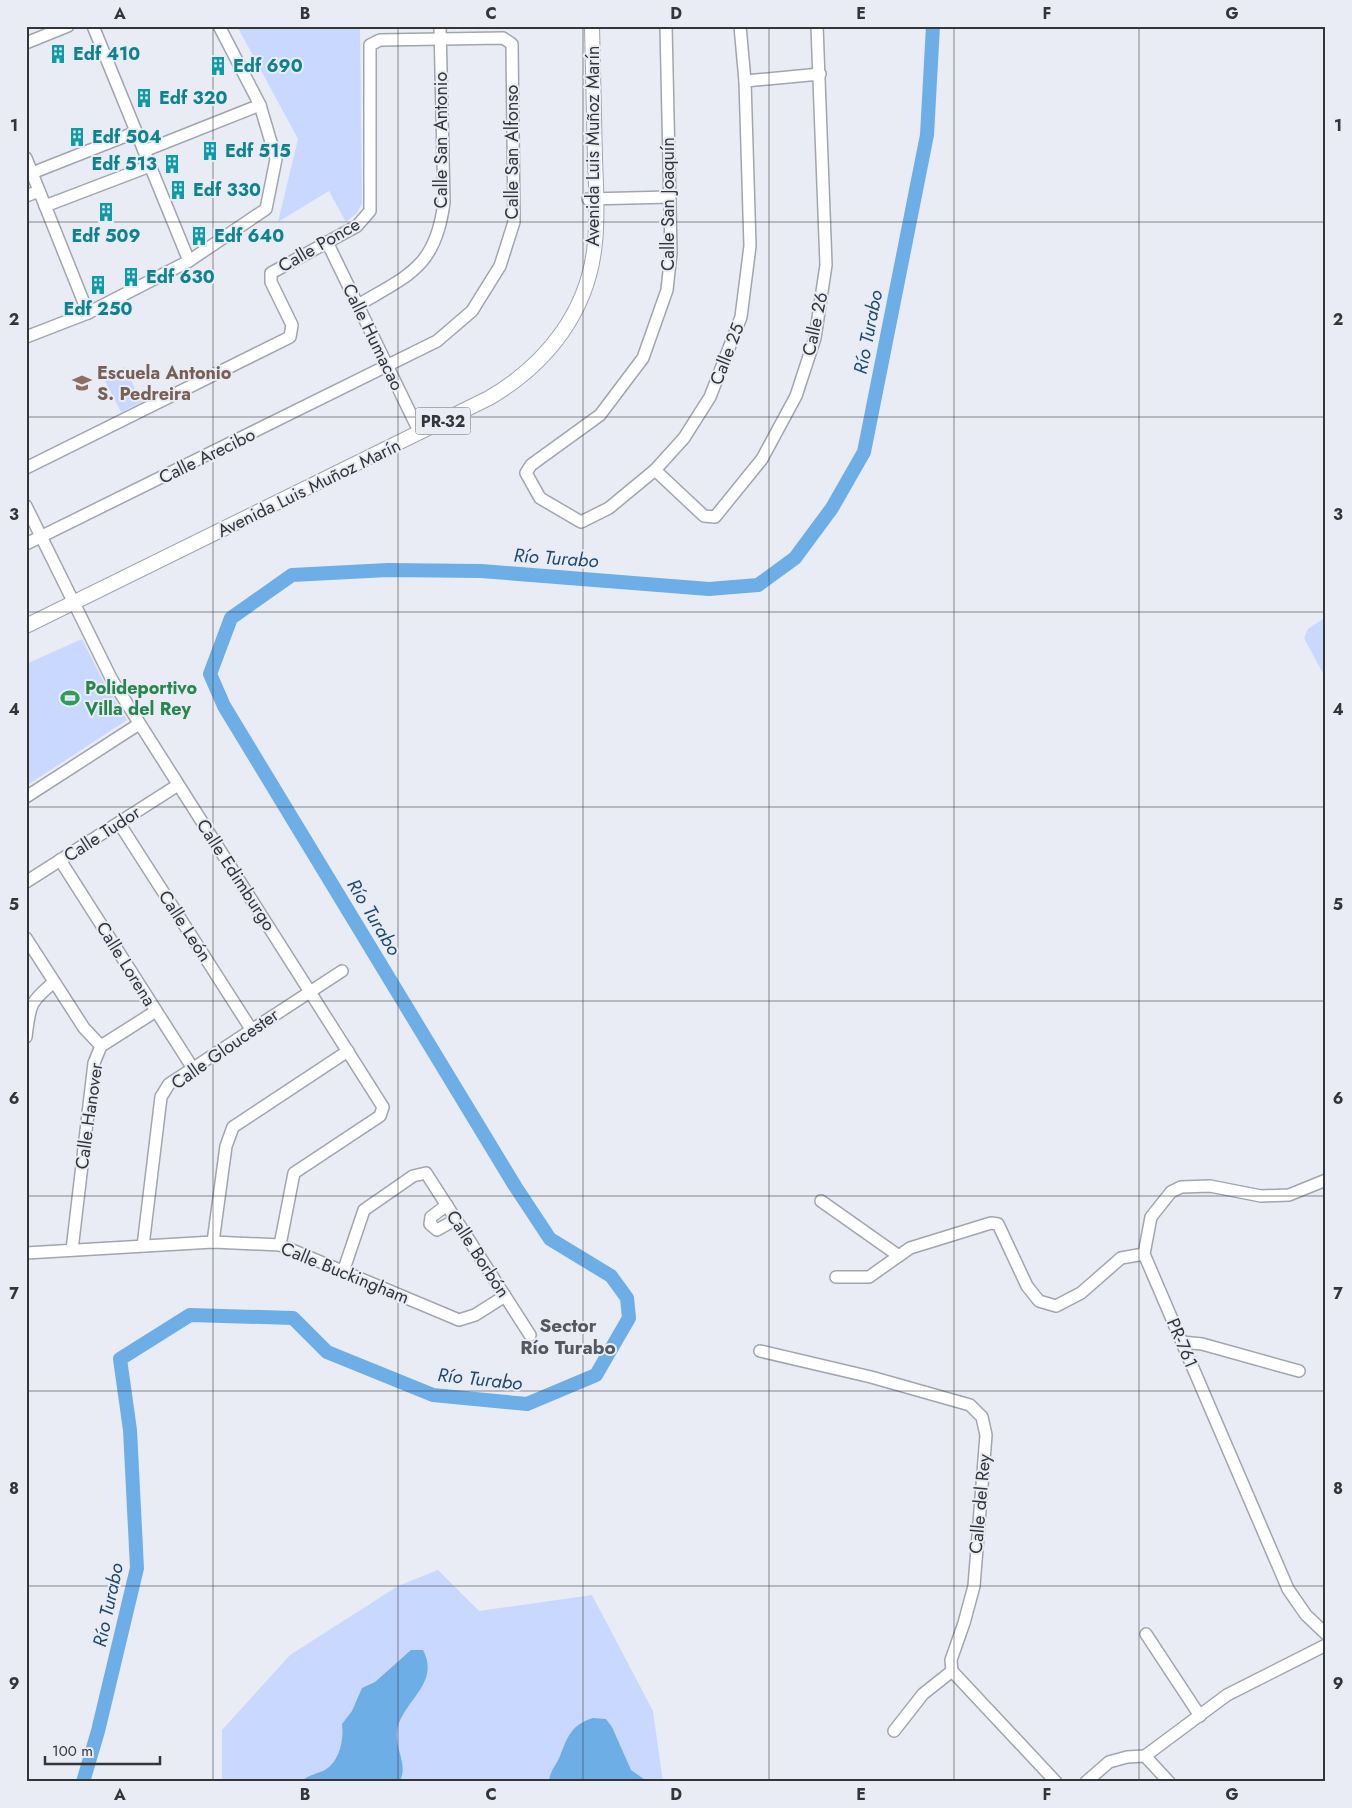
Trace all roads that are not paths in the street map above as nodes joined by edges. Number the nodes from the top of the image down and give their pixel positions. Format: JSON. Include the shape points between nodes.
{"nodes":[{"id":1,"x":68,"y":26,"type":"edge"},
{"id":2,"x":93,"y":26,"type":"edge"},
{"id":3,"x":219,"y":26,"type":"edge"},
{"id":4,"x":440,"y":26,"type":"edge"},
{"id":5,"x":584,"y":26,"type":"edge"},
{"id":6,"x":592,"y":26,"type":"edge"},
{"id":7,"x":666,"y":26,"type":"edge"},
{"id":8,"x":740,"y":26,"type":"edge"},
{"id":9,"x":817,"y":26,"type":"edge"},
{"id":10,"x":440,"y":39,"type":"junction"},
{"id":11,"x":26,"y":43,"type":"edge"},
{"id":12,"x":820,"y":74,"type":"junction"},
{"id":13,"x":745,"y":81,"type":"junction"},
{"id":14,"x":260,"y":105,"type":"junction"},
{"id":15,"x":136,"y":132,"type":"junction"},
{"id":16,"x":144,"y":151,"type":"junction"},
{"id":17,"x":26,"y":158,"type":"edge"},
{"id":18,"x":150,"y":166,"type":"junction"},
{"id":19,"x":32,"y":174,"type":"junction"},
{"id":20,"x":39,"y":190,"type":"junction"},
{"id":21,"x":26,"y":196,"type":"edge"},
{"id":22,"x":670,"y":197,"type":"junction"},
{"id":23,"x":592,"y":198,"type":"junction"},
{"id":24,"x":45,"y":206,"type":"junction"},
{"id":25,"x":327,"y":242,"type":"junction"},
{"id":26,"x":189,"y":261,"type":"junction"},
{"id":27,"x":358,"y":305,"type":"junction"},
{"id":28,"x":88,"y":313,"type":"junction"},
{"id":29,"x":26,"y":337,"type":"edge"},
{"id":30,"x":388,"y":366,"type":"junction"},
{"id":31,"x":418,"y":430,"type":"junction"},
{"id":32,"x":544,"y":456,"type":"joint"},
{"id":33,"x":26,"y":468,"type":"edge"},
{"id":34,"x":655,"y":470,"type":"junction"},
{"id":35,"x":26,"y":506,"type":"edge"},
{"id":36,"x":42,"y":537,"type":"junction"},
{"id":37,"x":26,"y":544,"type":"edge"},
{"id":38,"x":73,"y":600,"type":"junction"},
{"id":39,"x":26,"y":618,"type":"edge"},
{"id":40,"x":26,"y":626,"type":"edge"},
{"id":41,"x":139,"y":724,"type":"junction"},
{"id":42,"x":178,"y":785,"type":"junction"},
{"id":43,"x":26,"y":797,"type":"edge"},
{"id":44,"x":119,"y":823,"type":"junction"},
{"id":45,"x":60,"y":860,"type":"junction"},
{"id":46,"x":26,"y":882,"type":"edge"},
{"id":47,"x":26,"y":938,"type":"edge"},
{"id":48,"x":342,"y":971,"type":"dead end"},
{"id":49,"x":54,"y":982,"type":"junction"},
{"id":50,"x":310,"y":992,"type":"junction"},
{"id":51,"x":156,"y":1011,"type":"junction"},
{"id":52,"x":251,"y":1029,"type":"junction"},
{"id":53,"x":26,"y":1036,"type":"edge"},
{"id":54,"x":101,"y":1046,"type":"junction"},
{"id":55,"x":348,"y":1052,"type":"junction"},
{"id":56,"x":192,"y":1067,"type":"junction"},
{"id":57,"x":1326,"y":1180,"type":"edge"},
{"id":58,"x":821,"y":1201,"type":"dead end"},
{"id":59,"x":447,"y":1205,"type":"junction"},
{"id":60,"x":455,"y":1220,"type":"junction"},
{"id":61,"x":213,"y":1242,"type":"junction"},
{"id":62,"x":280,"y":1245,"type":"junction"},
{"id":63,"x":143,"y":1246,"type":"junction"},
{"id":64,"x":72,"y":1250,"type":"junction"},
{"id":65,"x":26,"y":1253,"type":"edge"},
{"id":66,"x":1144,"y":1254,"type":"junction"},
{"id":67,"x":899,"y":1256,"type":"junction"},
{"id":68,"x":344,"y":1272,"type":"junction"},
{"id":69,"x":836,"y":1277,"type":"dead end"},
{"id":70,"x":505,"y":1296,"type":"junction"},
{"id":71,"x":530,"y":1335,"type":"dead end"},
{"id":72,"x":1182,"y":1342,"type":"junction"},
{"id":73,"x":760,"y":1351,"type":"dead end"},
{"id":74,"x":1298,"y":1371,"type":"dead end"},
{"id":75,"x":1146,"y":1634,"type":"dead end"},
{"id":76,"x":1326,"y":1634,"type":"edge"},
{"id":77,"x":1326,"y":1645,"type":"edge"},
{"id":78,"x":952,"y":1671,"type":"junction"},
{"id":79,"x":1200,"y":1716,"type":"junction"},
{"id":80,"x":894,"y":1731,"type":"dead end"},
{"id":81,"x":1145,"y":1756,"type":"junction"},
{"id":82,"x":1056,"y":1782,"type":"edge"},
{"id":83,"x":1086,"y":1782,"type":"edge"},
{"id":84,"x":1169,"y":1782,"type":"edge"}],
"edges":[{"from":1,"to":11,"type":"street"},
{"from":2,"to":15,"type":"street"},
{"from":3,"to":14,"type":"street"},
{"from":4,"to":10,"type":"street","name":"Calle San Antonio"},
{"from":5,"to":23,"type":"main road","name":"Avenida Luis Muñoz Marín","number":"PR-32"},
{"from":6,"to":23,"type":"main road","name":"Avenida Luis Muñoz Marín","number":"PR-32"},
{"from":7,"to":22,"type":"street","name":"Calle San Joaquín"},
{"from":8,"to":13,"type":"street","name":"Calle 25"},
{"from":9,"to":12,"type":"street","name":"Calle 26"},
{"from":10,"to":25,"type":"street","name":"Calle Ponce","via":[[380,40],[370,46],[370,212],[357,226]]},
{"from":10,"to":27,"type":"street","name":"Calle San Antonio","via":[[444,202],[441,226],[430,250],[414,272]]},
{"from":10,"to":30,"type":"street","name":"Calle San Alfonso","via":[[503,38],[512,44],[514,222],[500,266],[472,311],[437,341]]},
{"from":12,"to":13,"type":"street"},
{"from":12,"to":34,"type":"street","name":"Calle 26","via":[[826,265],[815,338],[796,396],[762,459],[715,516],[704,516]]},
{"from":13,"to":34,"type":"street","name":"Calle 25","via":[[750,246],[741,317],[710,397],[684,438]]},
{"from":14,"to":16,"type":"street"},
{"from":14,"to":26,"type":"street","via":[[276,159],[266,209]]},
{"from":15,"to":16,"type":"street"},
{"from":15,"to":19,"type":"street"},
{"from":16,"to":18,"type":"street"},
{"from":17,"to":19,"type":"street"},
{"from":18,"to":24,"type":"street"},
{"from":18,"to":26,"type":"street"},
{"from":19,"to":20,"type":"street"},
{"from":20,"to":21,"type":"street"},
{"from":20,"to":24,"type":"street"},
{"from":22,"to":23,"type":"street"},
{"from":22,"to":32,"type":"street","name":"Calle San Joaquín","via":[[671,253],[667,290],[643,358],[600,415]]},
{"from":23,"to":31,"type":"main road","name":"Avenida Luis Muñoz Marín","number":"PR-32","via":[[596,242],[588,280],[571,322],[524,375],[503,390]]},
{"from":24,"to":28,"type":"street"},
{"from":25,"to":27,"type":"street","name":"Calle Humacao"},
{"from":25,"to":33,"type":"street","name":"Calle Ponce","via":[[270,273],[271,282],[292,325],[290,337]]},
{"from":26,"to":28,"type":"street"},
{"from":27,"to":30,"type":"street","name":"Calle Humacao"},
{"from":28,"to":29,"type":"street"},
{"from":30,"to":31,"type":"street","name":"Calle Humacao"},
{"from":30,"to":36,"type":"street","name":"Calle Arecibo"},
{"from":31,"to":38,"type":"main road","name":"Avenida Luis Muñoz Marín","number":"PR-32"},
{"from":32,"to":34,"type":"street","name":"Calle 25","via":[[526,473],[540,498],[581,522],[609,508]]},
{"from":35,"to":36,"type":"street","name":"Calle Edimburgo"},
{"from":36,"to":37,"type":"street","name":"Calle Arecibo"},
{"from":36,"to":38,"type":"street","name":"Calle Edimburgo"},
{"from":38,"to":39,"type":"main road","name":"Avenida Luis Muñoz Marín","number":"PR-32"},
{"from":38,"to":40,"type":"main road","name":"Avenida Luis Muñoz Marín","number":"PR-32"},
{"from":38,"to":41,"type":"street","name":"Calle Edimburgo","via":[[112,680]]},
{"from":41,"to":42,"type":"street","name":"Calle Edimburgo"},
{"from":41,"to":43,"type":"street"},
{"from":42,"to":44,"type":"street","name":"Calle Tudor"},
{"from":42,"to":50,"type":"street","name":"Calle Edimburgo"},
{"from":44,"to":45,"type":"street","name":"Calle Tudor"},
{"from":44,"to":52,"type":"street","name":"Calle León"},
{"from":45,"to":46,"type":"street","name":"Calle Tudor"},
{"from":45,"to":51,"type":"street","name":"Calle Lorena"},
{"from":47,"to":49,"type":"street"},
{"from":48,"to":50,"type":"street","name":"Calle Gloucester"},
{"from":49,"to":53,"type":"street","via":[[35,998],[29,1012]]},
{"from":49,"to":54,"type":"street","via":[[84,1028]]},
{"from":50,"to":52,"type":"street","name":"Calle Gloucester"},
{"from":50,"to":55,"type":"street","name":"Calle Edimburgo"},
{"from":51,"to":54,"type":"street","name":"Calle Hanover"},
{"from":51,"to":56,"type":"street","name":"Calle Lorena"},
{"from":52,"to":56,"type":"street","name":"Calle Gloucester"},
{"from":54,"to":64,"type":"street","name":"Calle Hanover","via":[[94,1063]]},
{"from":55,"to":61,"type":"street","via":[[233,1127],[226,1146]]},
{"from":55,"to":62,"type":"street","name":"Calle Edimburgo","via":[[380,1101],[383,1107],[380,1116],[294,1173]]},
{"from":56,"to":63,"type":"street","name":"Calle Gloucester","via":[[169,1084],[161,1097]]},
{"from":57,"to":66,"type":"street","via":[[1289,1195],[1261,1196],[1210,1186],[1181,1187],[1171,1192],[1151,1218]]},
{"from":58,"to":67,"type":"street"},
{"from":59,"to":60,"type":"street","name":"Calle Borbón"},
{"from":59,"to":60,"type":"street","via":[[431,1217],[430,1224],[437,1230]]},
{"from":59,"to":68,"type":"street","name":"Calle Borbón","via":[[426,1173],[413,1176],[364,1210]]},
{"from":60,"to":70,"type":"street","name":"Calle Borbón"},
{"from":61,"to":62,"type":"street","name":"Calle Buckingham"},
{"from":61,"to":63,"type":"street","name":"Calle Buckingham"},
{"from":62,"to":68,"type":"street","name":"Calle Buckingham"},
{"from":63,"to":64,"type":"street","name":"Calle Buckingham"},
{"from":64,"to":65,"type":"street","name":"Calle Buckingham"},
{"from":66,"to":67,"type":"street","via":[[1122,1258],[1081,1293],[1056,1306],[1039,1301],[1027,1286],[998,1224],[991,1223],[910,1248]]},
{"from":66,"to":72,"type":"street","name":"PR-761","number":"PR-761"},
{"from":67,"to":69,"type":"street","via":[[869,1277]]},
{"from":68,"to":70,"type":"street","name":"Calle Buckingham","via":[[459,1320],[475,1315]]},
{"from":70,"to":71,"type":"street","name":"Calle Borbón"},
{"from":72,"to":74,"type":"street","via":[[1202,1344]]},
{"from":72,"to":76,"type":"street","name":"PR-761","number":"PR-761","via":[[1288,1589],[1306,1615]]},
{"from":73,"to":78,"type":"street","name":"Calle del Rey","via":[[970,1405],[982,1417],[986,1434],[974,1586],[951,1660]]},
{"from":75,"to":79,"type":"street"},
{"from":77,"to":79,"type":"street","via":[[1227,1695]]},
{"from":78,"to":80,"type":"street","via":[[923,1694]]},
{"from":78,"to":82,"type":"street"},
{"from":79,"to":81,"type":"street"},
{"from":81,"to":83,"type":"street","via":[[1109,1762]]},
{"from":81,"to":84,"type":"street"}]}
